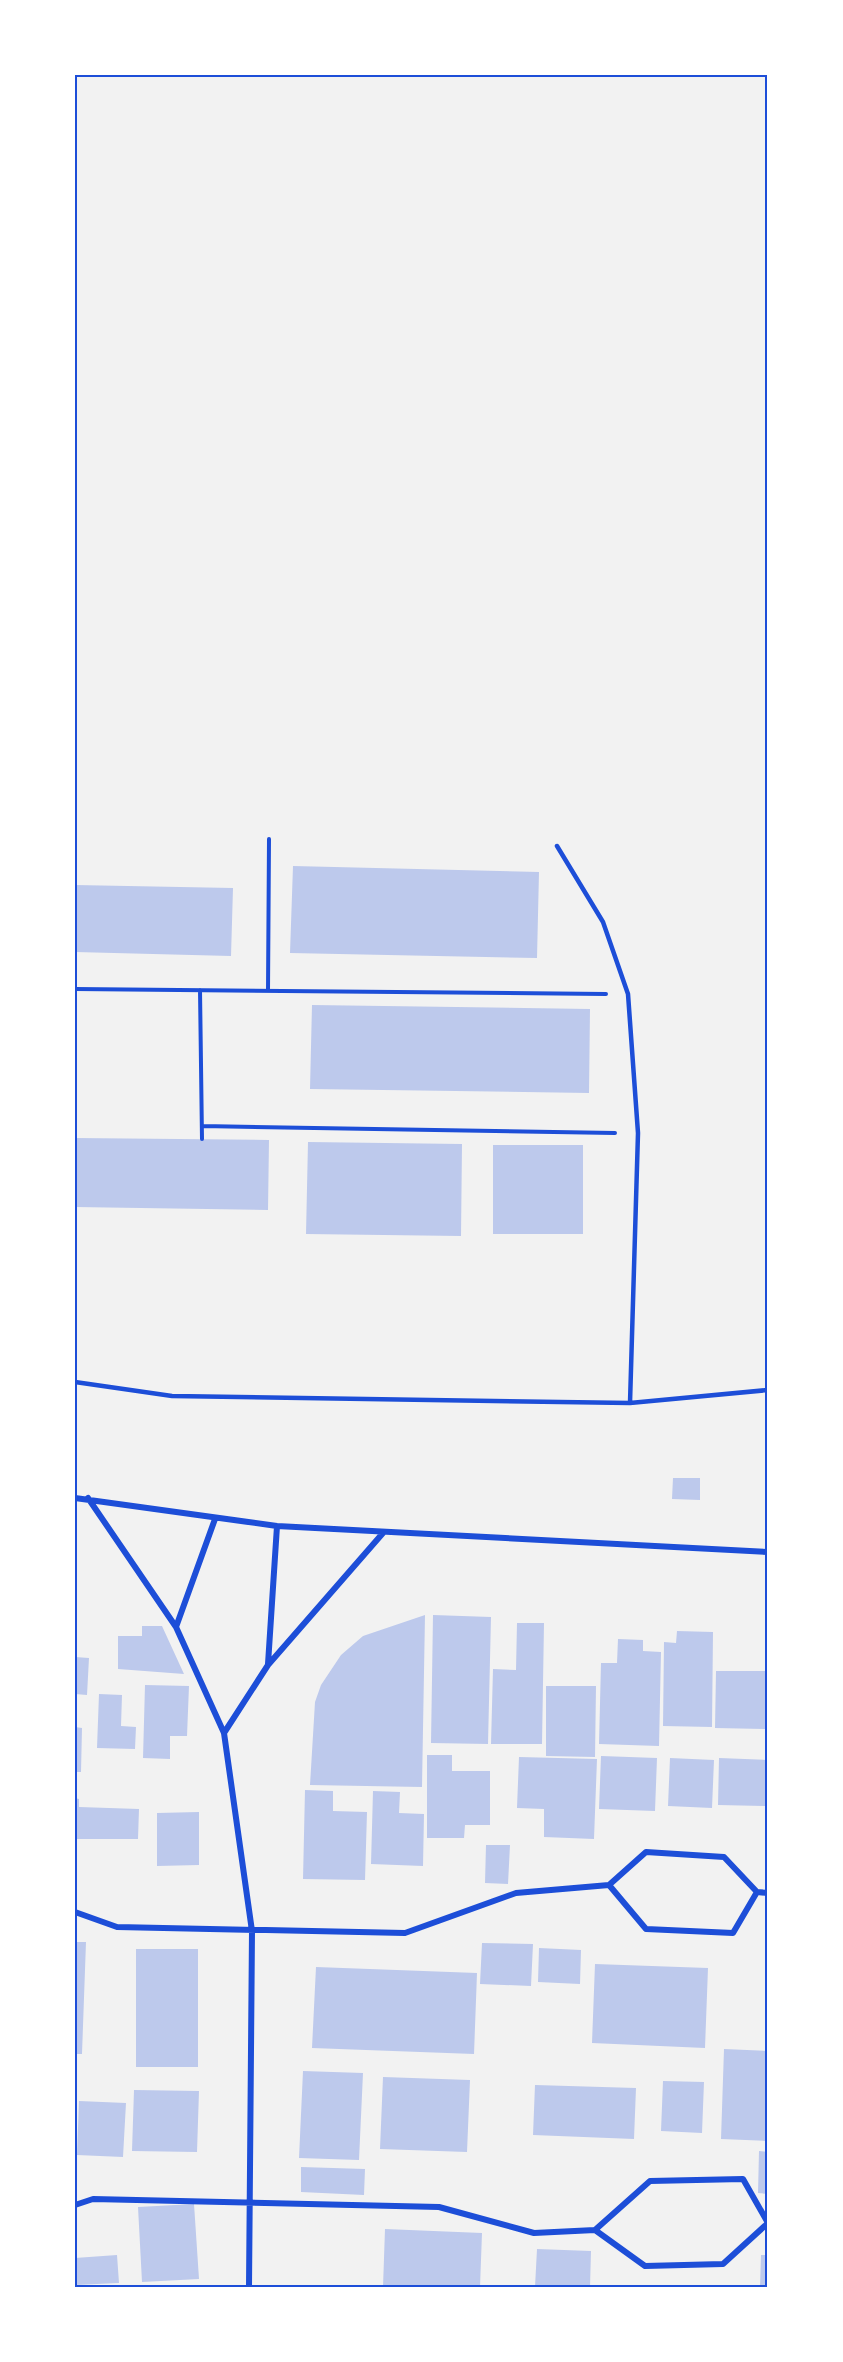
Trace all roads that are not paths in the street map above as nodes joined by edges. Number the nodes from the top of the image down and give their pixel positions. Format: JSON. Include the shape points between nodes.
{"nodes":[{"id":1,"x":557,"y":846,"type":"dead end"},
{"id":2,"x":75,"y":1382,"type":"edge"},
{"id":3,"x":768,"y":1390,"type":"edge"},
{"id":4,"x":630,"y":1403,"type":"junction"},
{"id":5,"x":75,"y":1498,"type":"edge"},
{"id":6,"x":88,"y":1498,"type":"junction"},
{"id":7,"x":215,"y":1519,"type":"junction"},
{"id":8,"x":277,"y":1526,"type":"junction"},
{"id":9,"x":383,"y":1533,"type":"junction"},
{"id":10,"x":768,"y":1552,"type":"edge"},
{"id":11,"x":176,"y":1627,"type":"junction"},
{"id":12,"x":268,"y":1665,"type":"junction"},
{"id":13,"x":224,"y":1733,"type":"junction"},
{"id":14,"x":609,"y":1885,"type":"junction"},
{"id":15,"x":757,"y":1892,"type":"junction"},
{"id":16,"x":768,"y":1893,"type":"edge"},
{"id":17,"x":75,"y":1912,"type":"edge"},
{"id":18,"x":252,"y":1931,"type":"junction"},
{"id":19,"x":250,"y":2201,"type":"junction"},
{"id":20,"x":75,"y":2205,"type":"edge"},
{"id":21,"x":768,"y":2223,"type":"edge"},
{"id":22,"x":595,"y":2230,"type":"junction"},
{"id":23,"x":249,"y":2287,"type":"edge"}],
"edges":[{"from":1,"to":4,"type":"lane","via":[[603,922],[628,994],[638,1133]]},
{"from":2,"to":4,"type":"lane","via":[[172,1396]]},
{"from":3,"to":4,"type":"lane"},
{"from":5,"to":6,"type":"street"},
{"from":6,"to":7,"type":"street"},
{"from":6,"to":11,"type":"street"},
{"from":7,"to":8,"type":"street"},
{"from":7,"to":11,"type":"street"},
{"from":8,"to":9,"type":"street"},
{"from":8,"to":12,"type":"street"},
{"from":9,"to":10,"type":"street"},
{"from":9,"to":12,"type":"street"},
{"from":11,"to":13,"type":"street"},
{"from":12,"to":13,"type":"street"},
{"from":13,"to":18,"type":"street"},
{"from":14,"to":15,"type":"street","via":[[646,1852],[724,1857]]},
{"from":14,"to":15,"type":"street","via":[[646,1929],[733,1933]]},
{"from":14,"to":18,"type":"street","via":[[516,1893],[405,1933]]},
{"from":15,"to":16,"type":"street"},
{"from":17,"to":18,"type":"street","via":[[117,1928]]},
{"from":18,"to":19,"type":"street"},
{"from":19,"to":20,"type":"street","via":[[93,2199]]},
{"from":19,"to":22,"type":"street","via":[[439,2207],[534,2233]]},
{"from":19,"to":23,"type":"street"},
{"from":21,"to":22,"type":"street","via":[[723,2264],[645,2266]]},
{"from":21,"to":22,"type":"street","via":[[743,2179],[650,2181]]}]}
